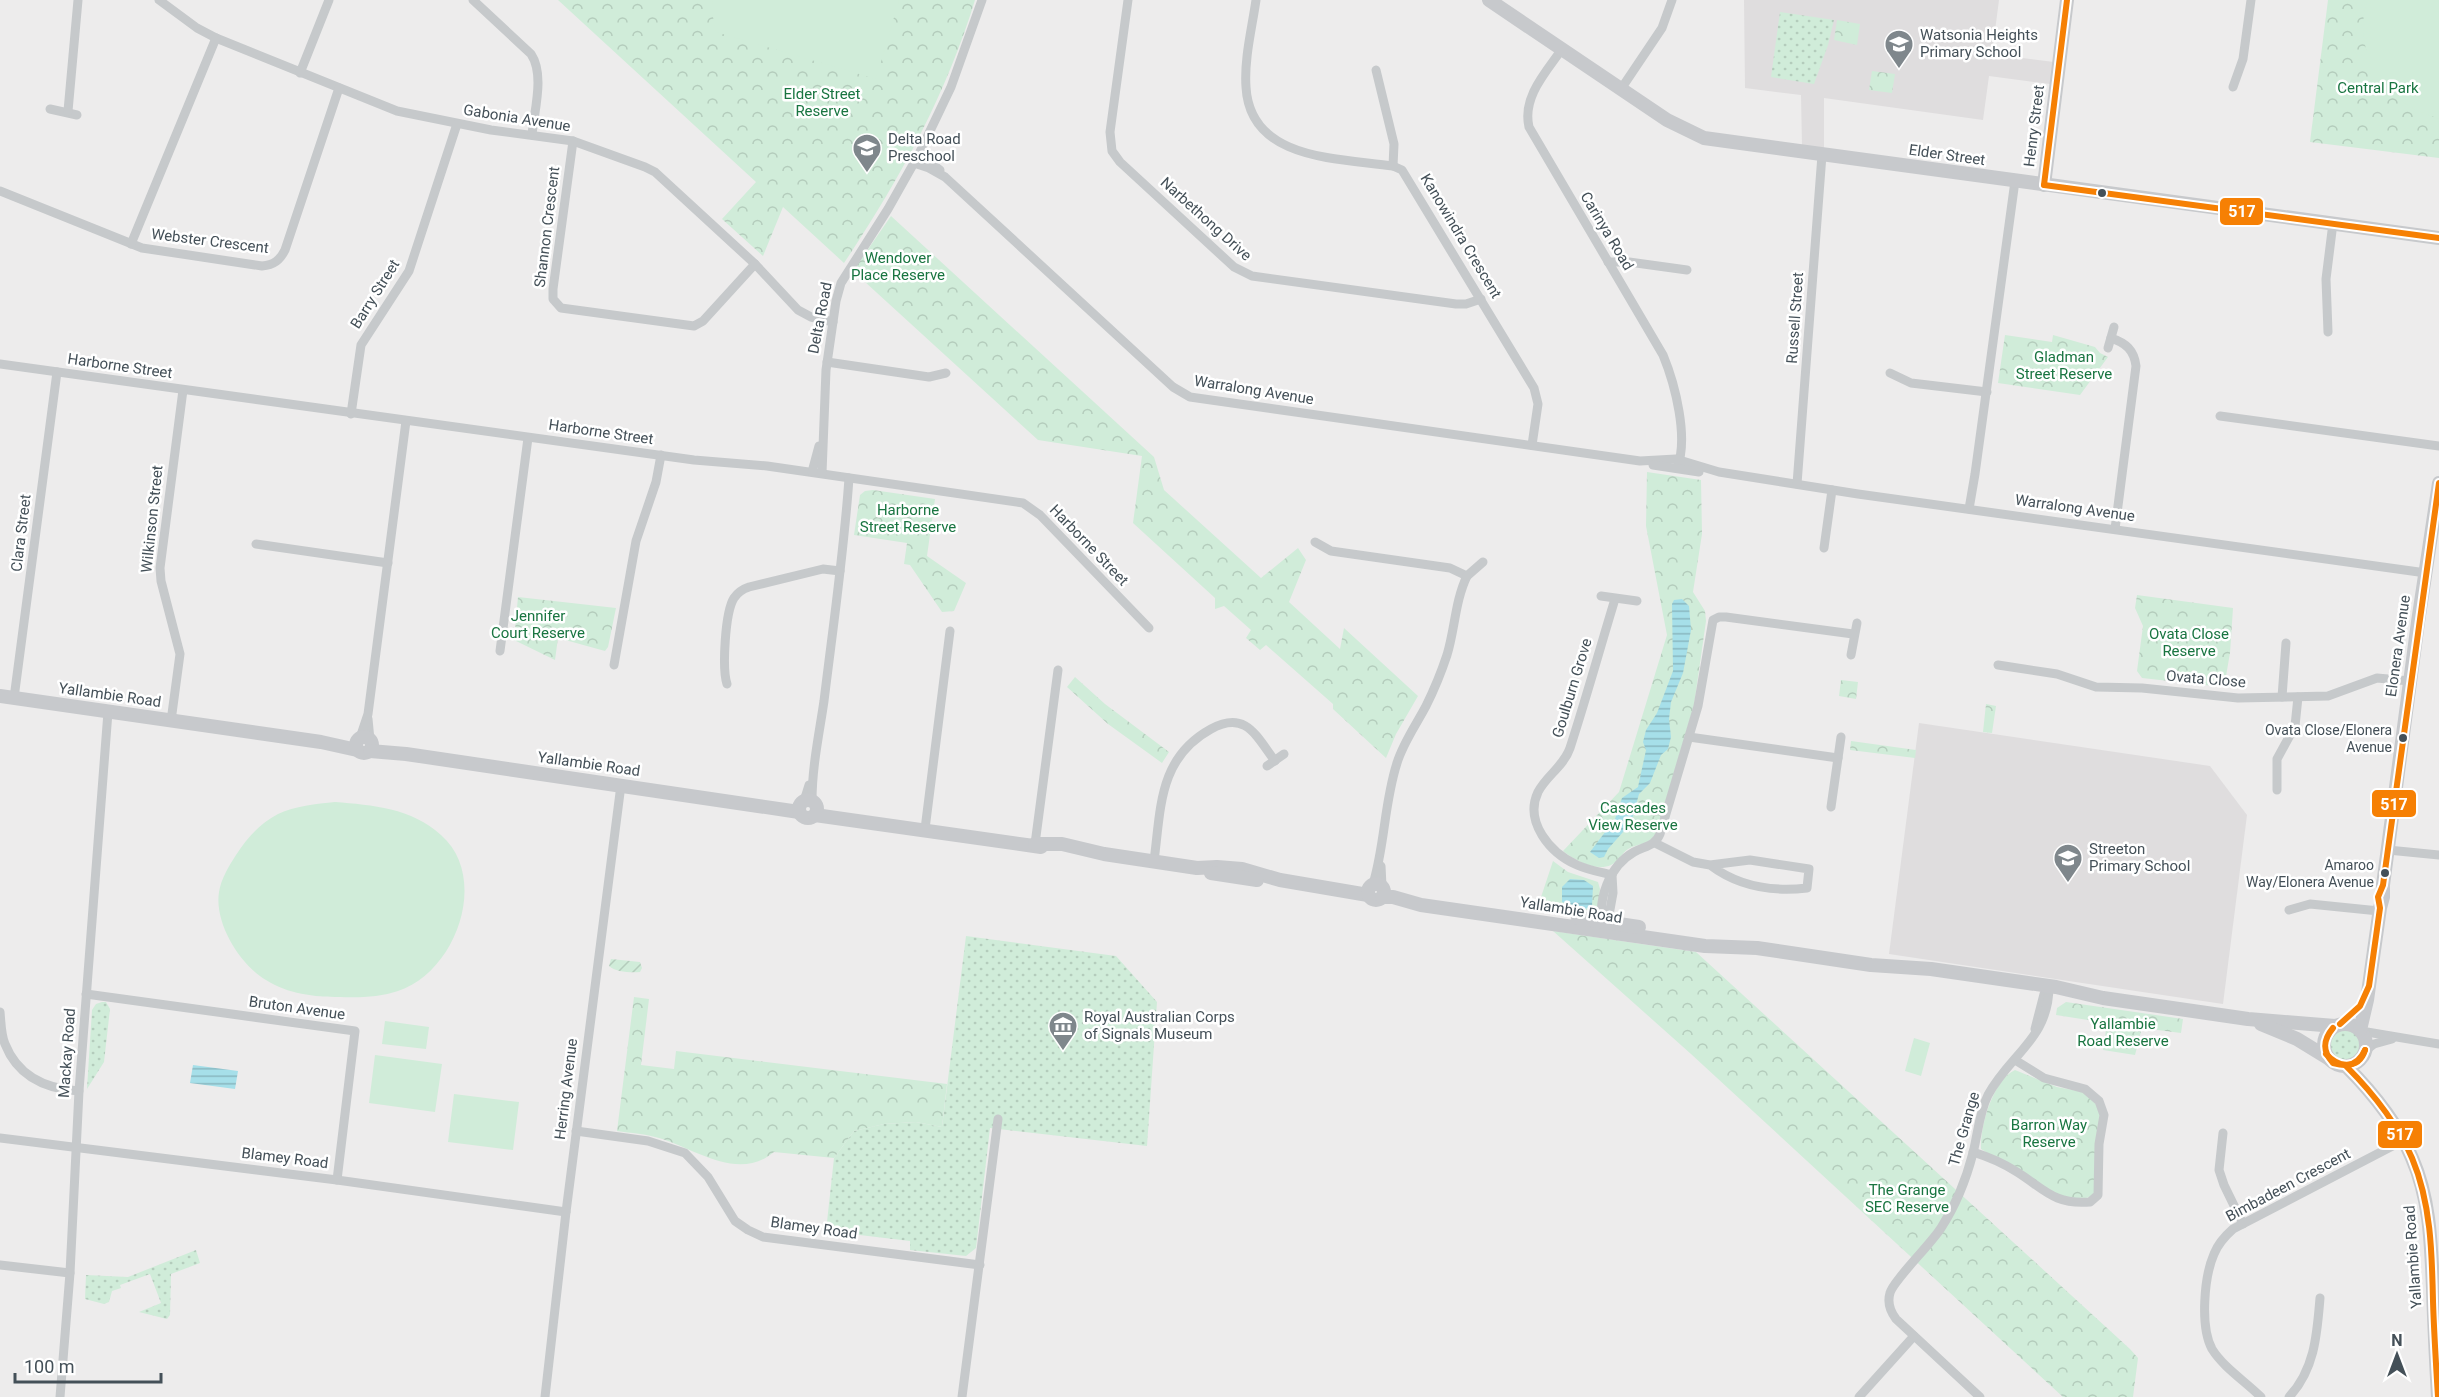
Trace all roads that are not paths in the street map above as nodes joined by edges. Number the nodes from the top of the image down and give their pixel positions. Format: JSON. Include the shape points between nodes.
{"nodes":[{"id":1,"x":78,"y":0,"type":"edge"},
{"id":2,"x":159,"y":0,"type":"edge"},
{"id":3,"x":329,"y":0,"type":"edge"},
{"id":4,"x":473,"y":0,"type":"edge"},
{"id":5,"x":982,"y":0,"type":"edge"},
{"id":6,"x":1128,"y":0,"type":"edge"},
{"id":7,"x":1256,"y":0,"type":"edge"},
{"id":8,"x":1489,"y":0,"type":"edge"},
{"id":9,"x":1672,"y":0,"type":"edge"},
{"id":10,"x":2067,"y":0,"type":"edge"},
{"id":11,"x":2251,"y":0,"type":"edge"},
{"id":12,"x":216,"y":38,"type":"junction"},
{"id":13,"x":1562,"y":49,"type":"junction"},
{"id":14,"x":1376,"y":70,"type":"dead end"},
{"id":15,"x":300,"y":73,"type":"junction"},
{"id":16,"x":2233,"y":87,"type":"dead end"},
{"id":17,"x":339,"y":88,"type":"junction"},
{"id":18,"x":1621,"y":89,"type":"junction"},
{"id":19,"x":50,"y":109,"type":"dead end"},
{"id":20,"x":457,"y":124,"type":"junction"},
{"id":21,"x":532,"y":135,"type":"junction"},
{"id":22,"x":573,"y":141,"type":"junction"},
{"id":23,"x":919,"y":153,"type":"junction"},
{"id":24,"x":1822,"y":155,"type":"junction"},
{"id":25,"x":914,"y":163,"type":"junction"},
{"id":26,"x":1393,"y":166,"type":"junction"},
{"id":27,"x":945,"y":177,"type":"junction"},
{"id":28,"x":2015,"y":180,"type":"junction"},
{"id":29,"x":2044,"y":184,"type":"junction"},
{"id":30,"x":0,"y":191,"type":"edge"},
{"id":31,"x":2333,"y":223,"type":"junction"},
{"id":32,"x":2439,"y":238,"type":"edge"},
{"id":33,"x":131,"y":244,"type":"junction"},
{"id":34,"x":1608,"y":262,"type":"junction"},
{"id":35,"x":755,"y":264,"type":"junction"},
{"id":36,"x":1687,"y":270,"type":"dead end"},
{"id":37,"x":1481,"y":299,"type":"junction"},
{"id":38,"x":833,"y":322,"type":"junction"},
{"id":39,"x":2114,"y":327,"type":"dead end"},
{"id":40,"x":2328,"y":332,"type":"dead end"},
{"id":41,"x":2111,"y":338,"type":"junction"},
{"id":42,"x":2108,"y":348,"type":"dead end"},
{"id":43,"x":827,"y":362,"type":"junction"},
{"id":44,"x":0,"y":364,"type":"edge"},
{"id":45,"x":57,"y":372,"type":"junction"},
{"id":46,"x":946,"y":373,"type":"dead end"},
{"id":47,"x":1890,"y":373,"type":"dead end"},
{"id":48,"x":183,"y":390,"type":"junction"},
{"id":49,"x":1987,"y":392,"type":"junction"},
{"id":50,"x":351,"y":414,"type":"junction"},
{"id":51,"x":2220,"y":416,"type":"dead end"},
{"id":52,"x":406,"y":421,"type":"junction"},
{"id":53,"x":528,"y":438,"type":"junction"},
{"id":54,"x":1532,"y":446,"type":"junction"},
{"id":55,"x":2439,"y":446,"type":"edge"},
{"id":56,"x":661,"y":456,"type":"junction"},
{"id":57,"x":1678,"y":462,"type":"junction"},
{"id":58,"x":817,"y":473,"type":"junction"},
{"id":59,"x":853,"y":478,"type":"junction"},
{"id":60,"x":2439,"y":483,"type":"edge"},
{"id":61,"x":1797,"y":484,"type":"junction"},
{"id":62,"x":1832,"y":490,"type":"junction"},
{"id":63,"x":1971,"y":510,"type":"junction"},
{"id":64,"x":2115,"y":529,"type":"junction"},
{"id":65,"x":1315,"y":542,"type":"dead end"},
{"id":66,"x":256,"y":544,"type":"dead end"},
{"id":67,"x":1824,"y":548,"type":"dead end"},
{"id":68,"x":1484,"y":562,"type":"dead end"},
{"id":69,"x":388,"y":563,"type":"junction"},
{"id":70,"x":840,"y":571,"type":"junction"},
{"id":71,"x":2426,"y":573,"type":"junction"},
{"id":72,"x":1467,"y":576,"type":"junction"},
{"id":73,"x":1601,"y":596,"type":"dead end"},
{"id":74,"x":1615,"y":598,"type":"junction"},
{"id":75,"x":1637,"y":601,"type":"dead end"},
{"id":76,"x":1857,"y":623,"type":"dead end"},
{"id":77,"x":1149,"y":628,"type":"dead end"},
{"id":78,"x":950,"y":631,"type":"dead end"},
{"id":79,"x":1854,"y":634,"type":"junction"},
{"id":80,"x":2286,"y":643,"type":"dead end"},
{"id":81,"x":500,"y":651,"type":"dead end"},
{"id":82,"x":1851,"y":655,"type":"dead end"},
{"id":83,"x":614,"y":665,"type":"dead end"},
{"id":84,"x":1998,"y":665,"type":"dead end"},
{"id":85,"x":1058,"y":670,"type":"dead end"},
{"id":86,"x":2410,"y":681,"type":"junction"},
{"id":87,"x":727,"y":684,"type":"dead end"},
{"id":88,"x":0,"y":696,"type":"edge"},
{"id":89,"x":2282,"y":697,"type":"junction"},
{"id":90,"x":2298,"y":697,"type":"junction"},
{"id":91,"x":14,"y":698,"type":"junction"},
{"id":92,"x":108,"y":712,"type":"junction"},
{"id":93,"x":171,"y":721,"type":"junction"},
{"id":94,"x":1689,"y":737,"type":"junction"},
{"id":95,"x":1841,"y":737,"type":"dead end"},
{"id":96,"x":364,"y":743,"type":"junction"},
{"id":97,"x":1284,"y":754,"type":"dead end"},
{"id":98,"x":1838,"y":758,"type":"junction"},
{"id":99,"x":621,"y":785,"type":"junction"},
{"id":100,"x":2277,"y":790,"type":"dead end"},
{"id":101,"x":808,"y":806,"type":"junction"},
{"id":102,"x":1831,"y":807,"type":"dead end"},
{"id":103,"x":925,"y":829,"type":"junction"},
{"id":104,"x":1655,"y":843,"type":"junction"},
{"id":105,"x":1035,"y":844,"type":"junction"},
{"id":106,"x":2388,"y":850,"type":"junction"},
{"id":107,"x":2439,"y":855,"type":"edge"},
{"id":108,"x":1154,"y":861,"type":"junction"},
{"id":109,"x":1710,"y":865,"type":"junction"},
{"id":110,"x":1612,"y":875,"type":"junction"},
{"id":111,"x":1376,"y":889,"type":"junction"},
{"id":112,"x":2289,"y":910,"type":"dead end"},
{"id":113,"x":2379,"y":910,"type":"junction"},
{"id":114,"x":1605,"y":925,"type":"junction"},
{"id":115,"x":2369,"y":986,"type":"junction"},
{"id":116,"x":2048,"y":992,"type":"junction"},
{"id":117,"x":86,"y":994,"type":"junction"},
{"id":118,"x":0,"y":1012,"type":"edge"},
{"id":119,"x":2248,"y":1019,"type":"junction"},
{"id":120,"x":2338,"y":1025,"type":"junction"},
{"id":121,"x":2361,"y":1030,"type":"junction"},
{"id":122,"x":2398,"y":1038,"type":"junction"},
{"id":123,"x":2439,"y":1044,"type":"edge"},
{"id":124,"x":2363,"y":1055,"type":"junction"},
{"id":125,"x":2328,"y":1058,"type":"junction"},
{"id":126,"x":2014,"y":1060,"type":"junction"},
{"id":127,"x":2346,"y":1066,"type":"junction"},
{"id":128,"x":79,"y":1091,"type":"junction"},
{"id":129,"x":2372,"y":1092,"type":"junction"},
{"id":130,"x":998,"y":1119,"type":"dead end"},
{"id":131,"x":576,"y":1131,"type":"junction"},
{"id":132,"x":2223,"y":1133,"type":"dead end"},
{"id":133,"x":0,"y":1138,"type":"edge"},
{"id":134,"x":2404,"y":1140,"type":"junction"},
{"id":135,"x":76,"y":1148,"type":"junction"},
{"id":136,"x":1973,"y":1152,"type":"junction"},
{"id":137,"x":337,"y":1180,"type":"junction"},
{"id":138,"x":566,"y":1212,"type":"junction"},
{"id":139,"x":2243,"y":1224,"type":"junction"},
{"id":140,"x":0,"y":1265,"type":"edge"},
{"id":141,"x":980,"y":1265,"type":"junction"},
{"id":142,"x":70,"y":1273,"type":"junction"},
{"id":143,"x":2436,"y":1290,"type":"edge"},
{"id":144,"x":2320,"y":1298,"type":"dead end"},
{"id":145,"x":1914,"y":1336,"type":"junction"},
{"id":146,"x":60,"y":1397,"type":"edge"},
{"id":147,"x":545,"y":1397,"type":"edge"},
{"id":148,"x":962,"y":1397,"type":"edge"},
{"id":149,"x":1859,"y":1397,"type":"edge"},
{"id":150,"x":1980,"y":1397,"type":"edge"},
{"id":151,"x":2261,"y":1397,"type":"edge"},
{"id":152,"x":2289,"y":1397,"type":"edge"},
{"id":153,"x":2438,"y":1397,"type":"edge"}],
"edges":[{"from":1,"to":19,"type":"street","via":[[72,113]]},
{"from":2,"to":12,"type":"street","name":"Gabonia Avenue"},
{"from":3,"to":15,"type":"street"},
{"from":4,"to":21,"type":"street","via":[[536,63]]},
{"from":5,"to":23,"type":"street","name":"Delta Road","via":[[951,87]]},
{"from":6,"to":37,"type":"street","name":"Narbethong Drive","via":[[1110,132],[1112,151],[1234,267],[1252,276],[1456,304]]},
{"from":7,"to":26,"type":"street","via":[[1246,86],[1252,113],[1263,130],[1297,151]]},
{"from":8,"to":13,"type":"street","name":"Elder Street"},
{"from":9,"to":18,"type":"street","via":[[1662,28]]},
{"from":10,"to":29,"type":"street","name":"Henry Street"},
{"from":11,"to":16,"type":"street","via":[[2243,59]]},
{"from":12,"to":15,"type":"street","name":"Gabonia Avenue"},
{"from":12,"to":33,"type":"street"},
{"from":13,"to":18,"type":"street","name":"Elder Street"},
{"from":13,"to":34,"type":"street","name":"Carinya Road","via":[[1530,97],[1527,120]]},
{"from":14,"to":26,"type":"street","via":[[1394,144]]},
{"from":15,"to":17,"type":"street","name":"Gabonia Avenue"},
{"from":17,"to":20,"type":"street","name":"Gabonia Avenue","via":[[397,111]]},
{"from":17,"to":33,"type":"street","name":"Webster Crescent","via":[[285,250],[277,261],[262,266]]},
{"from":18,"to":24,"type":"street","name":"Elder Street","via":[[1696,135]]},
{"from":20,"to":21,"type":"street","name":"Gabonia Avenue"},
{"from":20,"to":50,"type":"street","name":"Barry Street","via":[[409,271],[361,345]]},
{"from":21,"to":22,"type":"street","name":"Gabonia Avenue"},
{"from":22,"to":35,"type":"street","name":"Gabonia Avenue","via":[[655,172]]},
{"from":22,"to":35,"type":"street","name":"Shannon Crescent","via":[[553,289],[553,299],[561,308],[694,326],[704,321]]},
{"from":23,"to":25,"type":"street","name":"Delta Road"},
{"from":23,"to":27,"type":"street","name":"Warralong Avenue"},
{"from":24,"to":28,"type":"street","name":"Elder Street"},
{"from":24,"to":61,"type":"street","name":"Russell Street"},
{"from":25,"to":27,"type":"street","name":"Warralong Avenue"},
{"from":25,"to":38,"type":"street","name":"Delta Road","via":[[846,273],[838,291]]},
{"from":26,"to":37,"type":"street","name":"Kanowindra Crescent","via":[[1406,174]]},
{"from":27,"to":54,"type":"street","name":"Warralong Avenue","via":[[1184,395]]},
{"from":28,"to":29,"type":"street","name":"Elder Street"},
{"from":28,"to":49,"type":"street"},
{"from":29,"to":31,"type":"street","name":"Elder Street"},
{"from":30,"to":33,"type":"street","name":"Webster Crescent"},
{"from":31,"to":32,"type":"street","name":"Elder Street"},
{"from":31,"to":40,"type":"street","via":[[2326,279]]},
{"from":34,"to":36,"type":"street"},
{"from":34,"to":57,"type":"street","name":"Carinya Road","via":[[1668,367],[1677,396]]},
{"from":35,"to":38,"type":"street","name":"Gabonia Avenue","via":[[804,314]]},
{"from":37,"to":54,"type":"street","name":"Kanowindra Crescent","via":[[1536,394],[1538,411]]},
{"from":38,"to":43,"type":"street","name":"Delta Road"},
{"from":39,"to":41,"type":"street"},
{"from":41,"to":42,"type":"street"},
{"from":41,"to":64,"type":"street","via":[[2127,346],[2136,366]]},
{"from":43,"to":46,"type":"street","via":[[929,377]]},
{"from":43,"to":58,"type":"street","name":"Delta Road","via":[[825,423]]},
{"from":44,"to":45,"type":"street","name":"Harborne Street"},
{"from":45,"to":48,"type":"street","name":"Harborne Street"},
{"from":45,"to":91,"type":"street","name":"Clara Street"},
{"from":47,"to":49,"type":"street","via":[[1911,383]]},
{"from":48,"to":50,"type":"street","name":"Harborne Street"},
{"from":48,"to":93,"type":"street","name":"Wilkinson Street","via":[[160,568],[179,648]]},
{"from":49,"to":63,"type":"street"},
{"from":50,"to":52,"type":"street","name":"Harborne Street"},
{"from":51,"to":55,"type":"street"},
{"from":52,"to":53,"type":"street","name":"Harborne Street"},
{"from":52,"to":69,"type":"street"},
{"from":53,"to":56,"type":"street","name":"Harborne Street"},
{"from":53,"to":81,"type":"street"},
{"from":54,"to":57,"type":"street","name":"Warralong Avenue","via":[[1656,466]]},
{"from":56,"to":58,"type":"street","name":"Harborne Street"},
{"from":56,"to":83,"type":"street","via":[[657,482],[636,541]]},
{"from":57,"to":61,"type":"street","name":"Warralong Avenue","via":[[1701,472]]},
{"from":58,"to":59,"type":"street","name":"Harborne Street"},
{"from":59,"to":70,"type":"street"},
{"from":59,"to":77,"type":"street","name":"Harborne Street","via":[[1029,506]]},
{"from":60,"to":71,"type":"street","name":"Elonera Avenue"},
{"from":61,"to":62,"type":"street","name":"Warralong Avenue"},
{"from":62,"to":63,"type":"street","name":"Warralong Avenue"},
{"from":62,"to":67,"type":"street"},
{"from":63,"to":64,"type":"street","name":"Warralong Avenue"},
{"from":64,"to":71,"type":"street","name":"Warralong Avenue"},
{"from":65,"to":72,"type":"street","via":[[1331,551],[1450,567]]},
{"from":66,"to":69,"type":"street"},
{"from":68,"to":72,"type":"street"},
{"from":69,"to":96,"type":"street"},
{"from":70,"to":87,"type":"street","via":[[816,571],[749,587],[736,595],[730,608],[724,658]]},
{"from":70,"to":101,"type":"street"},
{"from":71,"to":86,"type":"street","name":"Elonera Avenue"},
{"from":72,"to":111,"type":"street","via":[[1442,668],[1397,763]]},
{"from":73,"to":74,"type":"street"},
{"from":74,"to":75,"type":"street"},
{"from":74,"to":110,"type":"street","name":"Goulburn Grove","via":[[1568,752],[1538,793],[1534,812],[1539,831],[1559,853],[1574,864]]},
{"from":76,"to":79,"type":"street"},
{"from":78,"to":103,"type":"street"},
{"from":79,"to":82,"type":"street"},
{"from":79,"to":94,"type":"street","via":[[1715,618]]},
{"from":80,"to":89,"type":"street"},
{"from":84,"to":89,"type":"street","name":"Ovata Close","via":[[2057,674],[2103,688],[2238,698]]},
{"from":85,"to":105,"type":"street"},
{"from":86,"to":90,"type":"street","name":"Ovata Close","via":[[2377,678],[2338,694]]},
{"from":86,"to":106,"type":"street","name":"Elonera Avenue"},
{"from":88,"to":91,"type":"street","name":"Yallambie Road"},
{"from":89,"to":90,"type":"street","name":"Ovata Close"},
{"from":90,"to":100,"type":"street","via":[[2294,731],[2277,759]]},
{"from":91,"to":92,"type":"street","name":"Yallambie Road"},
{"from":92,"to":93,"type":"street","name":"Yallambie Road"},
{"from":92,"to":117,"type":"street","name":"Mackay Road"},
{"from":93,"to":96,"type":"street","name":"Yallambie Road","via":[[321,742]]},
{"from":94,"to":98,"type":"street"},
{"from":94,"to":104,"type":"street"},
{"from":95,"to":98,"type":"street"},
{"from":96,"to":99,"type":"street","name":"Yallambie Road","via":[[406,754]]},
{"from":97,"to":108,"type":"street","via":[[1271,763],[1253,731],[1238,722],[1227,722],[1196,739],[1175,760],[1166,782]]},
{"from":98,"to":102,"type":"street"},
{"from":99,"to":101,"type":"street","name":"Yallambie Road","via":[[768,806]]},
{"from":99,"to":131,"type":"street","name":"Herring Avenue"},
{"from":101,"to":103,"type":"street","name":"Yallambie Road","via":[[851,818]]},
{"from":103,"to":105,"type":"street","name":"Yallambie Road"},
{"from":104,"to":109,"type":"street","via":[[1693,862]]},
{"from":104,"to":110,"type":"street","via":[[1629,856]]},
{"from":105,"to":108,"type":"street","name":"Yallambie Road","via":[[1079,855]]},
{"from":106,"to":107,"type":"street"},
{"from":106,"to":113,"type":"street","name":"Elonera Avenue"},
{"from":108,"to":111,"type":"street","name":"Yallambie Road","via":[[1245,879]]},
{"from":109,"to":109,"type":"street","via":[[1754,886],[1780,890],[1807,888],[1809,869],[1750,860]]},
{"from":110,"to":114,"type":"street","via":[[1604,891]]},
{"from":111,"to":114,"type":"street","name":"Yallambie Road"},
{"from":112,"to":113,"type":"street","via":[[2310,904]]},
{"from":113,"to":115,"type":"street","name":"Elonera Avenue"},
{"from":114,"to":116,"type":"street","name":"Yallambie Road","via":[[1706,937],[1871,965],[1916,967]]},
{"from":115,"to":120,"type":"street","name":"Elonera Avenue","via":[[2360,1006]]},
{"from":115,"to":121,"type":"street","name":"Elonera Avenue"},
{"from":116,"to":119,"type":"street","name":"Yallambie Road"},
{"from":116,"to":126,"type":"street","name":"The Grange","via":[[2044,1020]]},
{"from":117,"to":128,"type":"street","name":"Mackay Road"},
{"from":117,"to":137,"type":"street","name":"Bruton Avenue","via":[[355,1031]]},
{"from":118,"to":128,"type":"street","via":[[5,1044],[19,1067],[36,1082],[58,1090]]},
{"from":119,"to":120,"type":"street","name":"Yallambie Road"},
{"from":119,"to":125,"type":"street","name":"Yallambie Road","via":[[2297,1039]]},
{"from":120,"to":121,"type":"street","via":[[2350,1024]]},
{"from":120,"to":125,"type":"street","via":[[2330,1029],[2324,1040]]},
{"from":121,"to":122,"type":"street"},
{"from":121,"to":124,"type":"street","via":[[2366,1044]]},
{"from":122,"to":123,"type":"street"},
{"from":122,"to":124,"type":"street","via":[[2382,1041]]},
{"from":124,"to":127,"type":"street"},
{"from":124,"to":129,"type":"street","name":"Yallambie Road"},
{"from":125,"to":127,"type":"street"},
{"from":126,"to":136,"type":"street","name":"The Grange","via":[[1987,1098]]},
{"from":126,"to":136,"type":"street","via":[[2044,1077],[2085,1089],[2099,1101],[2104,1115],[2098,1195],[2090,1202],[2060,1199],[2040,1190],[2009,1167]]},
{"from":127,"to":129,"type":"street","name":"Yallambie Road"},
{"from":128,"to":135,"type":"street","name":"Mackay Road"},
{"from":129,"to":134,"type":"street","name":"Yallambie Road"},
{"from":130,"to":141,"type":"street"},
{"from":131,"to":138,"type":"street","name":"Herring Avenue"},
{"from":131,"to":141,"type":"street","name":"Blamey Road","via":[[648,1141],[685,1153],[708,1177],[735,1221],[763,1237]]},
{"from":132,"to":139,"type":"street","via":[[2219,1170]]},
{"from":133,"to":135,"type":"street","name":"Blamey Road"},
{"from":134,"to":139,"type":"street","name":"Bimbadeen Crescent"},
{"from":134,"to":143,"type":"street","name":"Yallambie Road","via":[[2420,1176],[2427,1208]]},
{"from":135,"to":137,"type":"street","name":"Blamey Road"},
{"from":135,"to":142,"type":"street","name":"Mackay Road"},
{"from":136,"to":145,"type":"street","name":"The Grange","via":[[1948,1217],[1891,1289],[1892,1313]]},
{"from":137,"to":138,"type":"street","name":"Blamey Road"},
{"from":138,"to":147,"type":"street","name":"Herring Avenue"},
{"from":139,"to":151,"type":"street","name":"Bimbadeen Crescent","via":[[2225,1237],[2213,1256],[2204,1322],[2214,1352]]},
{"from":140,"to":142,"type":"street"},
{"from":141,"to":148,"type":"street"},
{"from":142,"to":146,"type":"street","name":"Mackay Road"},
{"from":143,"to":153,"type":"street","name":"Yallambie Road"},
{"from":144,"to":152,"type":"street","via":[[2310,1364]]},
{"from":145,"to":149,"type":"street"},
{"from":145,"to":150,"type":"street","name":"The Grange"}]}
